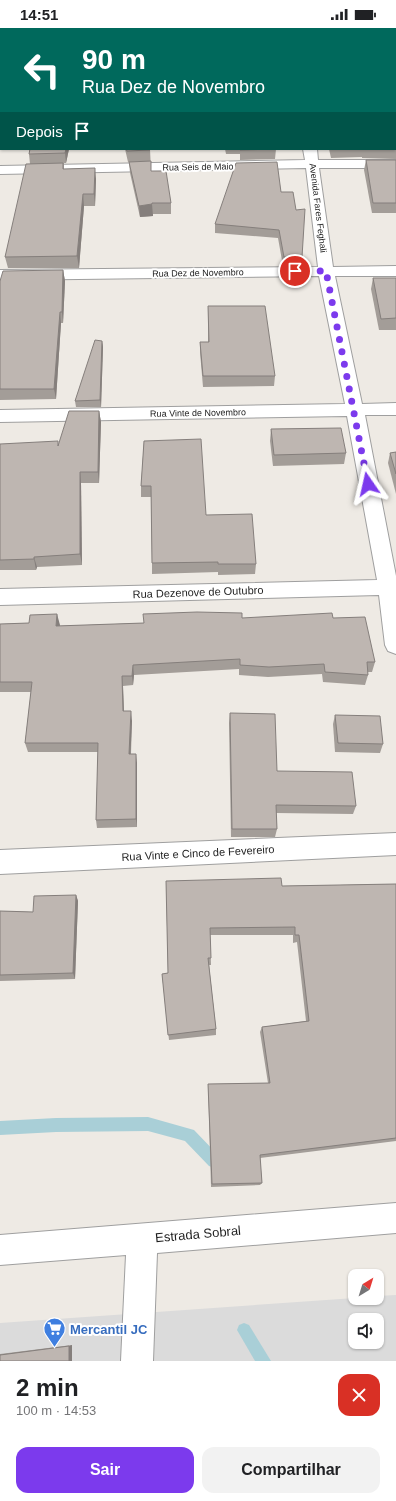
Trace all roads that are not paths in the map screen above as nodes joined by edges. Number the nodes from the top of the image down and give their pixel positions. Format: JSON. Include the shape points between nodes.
{"nodes":[{"id":1,"x":311,"y":157,"type":"edge"},
{"id":2,"x":396,"y":164,"type":"edge"},
{"id":3,"x":0,"y":170,"type":"edge"},
{"id":4,"x":326,"y":271,"type":"junction"},
{"id":5,"x":396,"y":271,"type":"edge"},
{"id":6,"x":0,"y":275,"type":"edge"},
{"id":7,"x":396,"y":409,"type":"edge"},
{"id":8,"x":355,"y":411,"type":"junction"},
{"id":9,"x":0,"y":416,"type":"edge"},
{"id":10,"x":392,"y":587,"type":"edge"},
{"id":11,"x":0,"y":597,"type":"edge"},
{"id":12,"x":396,"y":645,"type":"edge"},
{"id":13,"x":396,"y":844,"type":"edge"},
{"id":14,"x":0,"y":862,"type":"edge"},
{"id":15,"x":396,"y":1218,"type":"edge"},
{"id":16,"x":142,"y":1239,"type":"junction"},
{"id":17,"x":0,"y":1250,"type":"edge"},
{"id":18,"x":137,"y":1361,"type":"edge"}],
"edges":[{"from":1,"to":2,"type":"street","name":"Rua Seis de Maio"},
{"from":1,"to":3,"type":"street","name":"Rua Seis de Maio"},
{"from":1,"to":4,"type":"street","name":"Avenida Fares Feghali"},
{"from":4,"to":5,"type":"street","name":"Rua Dez de Novembro"},
{"from":4,"to":6,"type":"street","name":"Rua Dez de Novembro"},
{"from":4,"to":8,"type":"street","name":"Avenida Fares Feghali"},
{"from":7,"to":8,"type":"street","name":"Rua Vinte de Novembro"},
{"from":8,"to":9,"type":"street","name":"Rua Vinte de Novembro"},
{"from":8,"to":10,"type":"street","name":"Avenida Fares Feghali"},
{"from":10,"to":11,"type":"street","name":"Rua Dezenove de Outubro"},
{"from":10,"to":12,"type":"street","name":"Avenida Fares Feghali"},
{"from":13,"to":14,"type":"street","name":"Rua Vinte e Cinco de Fevereiro"},
{"from":15,"to":16,"type":"street","name":"Estrada Sobral"},
{"from":16,"to":17,"type":"street","name":"Estrada Sobral"},
{"from":16,"to":18,"type":"street"}]}
